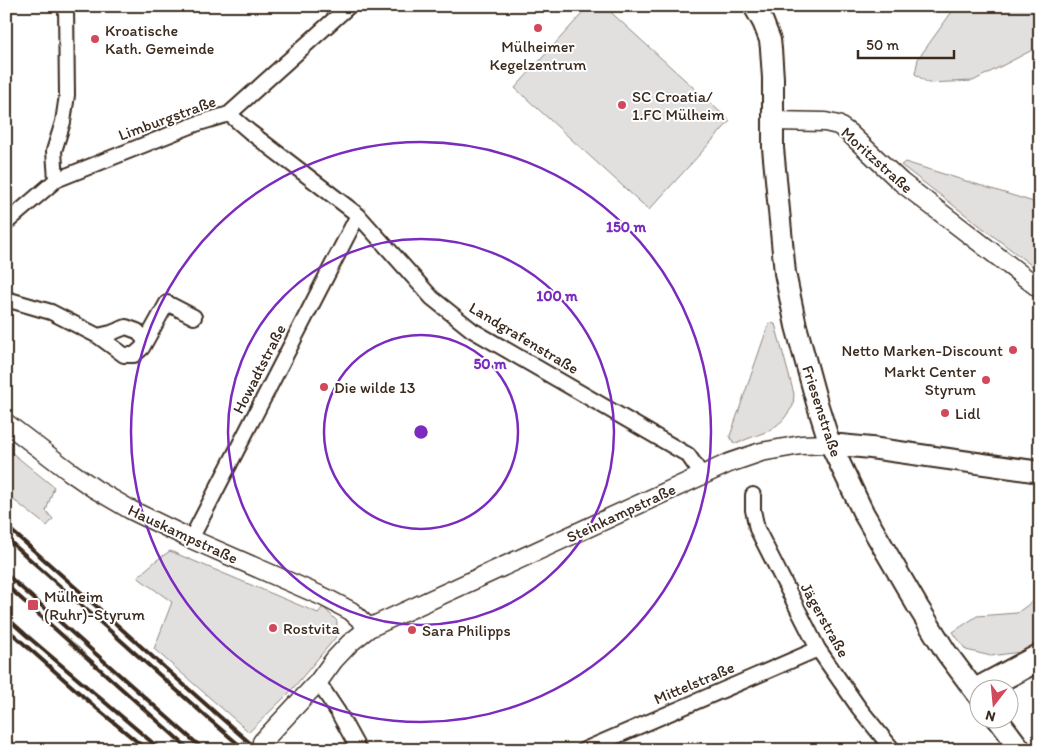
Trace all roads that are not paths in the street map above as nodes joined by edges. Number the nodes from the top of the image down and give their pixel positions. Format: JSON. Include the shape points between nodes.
{"nodes":[{"id":1,"x":66,"y":6,"type":"edge"},
{"id":2,"x":349,"y":6,"type":"edge"},
{"id":3,"x":754,"y":6,"type":"edge"},
{"id":4,"x":229,"y":114,"type":"junction"},
{"id":5,"x":772,"y":121,"type":"junction"},
{"id":6,"x":56,"y":180,"type":"junction"},
{"id":7,"x":358,"y":216,"type":"junction"},
{"id":8,"x":6,"y":223,"type":"edge"},
{"id":9,"x":1040,"y":289,"type":"edge"},
{"id":10,"x":6,"y":299,"type":"edge"},
{"id":11,"x":194,"y":317,"type":"dead end"},
{"id":12,"x":98,"y":336,"type":"junction"},
{"id":13,"x":145,"y":340,"type":"junction"},
{"id":14,"x":6,"y":423,"type":"edge"},
{"id":15,"x":830,"y":444,"type":"junction"},
{"id":16,"x":1040,"y":472,"type":"edge"},
{"id":17,"x":702,"y":475,"type":"junction"},
{"id":18,"x":753,"y":494,"type":"dead end"},
{"id":19,"x":191,"y":539,"type":"junction"},
{"id":20,"x":370,"y":628,"type":"junction"},
{"id":21,"x":818,"y":649,"type":"junction"},
{"id":22,"x":1040,"y":656,"type":"edge"},
{"id":23,"x":1003,"y":678,"type":"edge"},
{"id":24,"x":968,"y":679,"type":"edge"},
{"id":25,"x":318,"y":682,"type":"junction"},
{"id":26,"x":1004,"y":728,"type":"edge"},
{"id":27,"x":262,"y":742,"type":"dead end"},
{"id":28,"x":1018,"y":747,"type":"edge"},
{"id":29,"x":359,"y":750,"type":"edge"},
{"id":30,"x":584,"y":750,"type":"edge"},
{"id":31,"x":893,"y":750,"type":"edge"}],
"edges":[{"from":1,"to":6,"type":"street","via":[[67,95],[54,151]]},
{"from":2,"to":4,"type":"street","name":"Limburgstraße"},
{"from":3,"to":5,"type":"main road","via":[[770,40]]},
{"from":4,"to":6,"type":"street","name":"Limburgstraße"},
{"from":4,"to":7,"type":"street","name":"Landgrafenstraße"},
{"from":5,"to":9,"type":"street","name":"Moritzstraße","via":[[838,125],[901,182]]},
{"from":5,"to":15,"type":"main road","name":"Friesenstraße","via":[[785,273],[796,326]]},
{"from":6,"to":8,"type":"street","name":"Limburgstraße"},
{"from":7,"to":17,"type":"street","name":"Landgrafenstraße","via":[[432,298],[472,330],[688,455]]},
{"from":7,"to":19,"type":"street","name":"Howadtstraße"},
{"from":10,"to":12,"type":"street","via":[[51,312]]},
{"from":11,"to":13,"type":"street","via":[[167,303]]},
{"from":12,"to":13,"type":"street","via":[[126,327],[137,331]]},
{"from":12,"to":13,"type":"street","via":[[124,355],[134,355]]},
{"from":14,"to":19,"type":"street","name":"Hauskampstraße","via":[[95,489]]},
{"from":15,"to":16,"type":"main road","name":"Steinkampstraße"},
{"from":15,"to":17,"type":"street","name":"Steinkampstraße","via":[[760,452]]},
{"from":15,"to":24,"type":"main road","name":"Friesenstraße","via":[[864,514],[918,607],[946,652]]},
{"from":17,"to":20,"type":"street","name":"Steinkampstraße"},
{"from":18,"to":21,"type":"street","name":"Jägerstraße","via":[[757,529]]},
{"from":19,"to":20,"type":"street","name":"Hauskampstraße","via":[[324,597],[351,611]]},
{"from":20,"to":25,"type":"street","name":"Steinkampstraße","via":[[350,643]]},
{"from":21,"to":30,"type":"street","name":"Mittelstraße"},
{"from":21,"to":31,"type":"street","name":"Jägerstraße","via":[[858,708]]},
{"from":22,"to":23,"type":"highway"},
{"from":25,"to":27,"type":"street","name":"Steinkampstraße"},
{"from":25,"to":29,"type":"street"},
{"from":26,"to":28,"type":"main road"}]}
